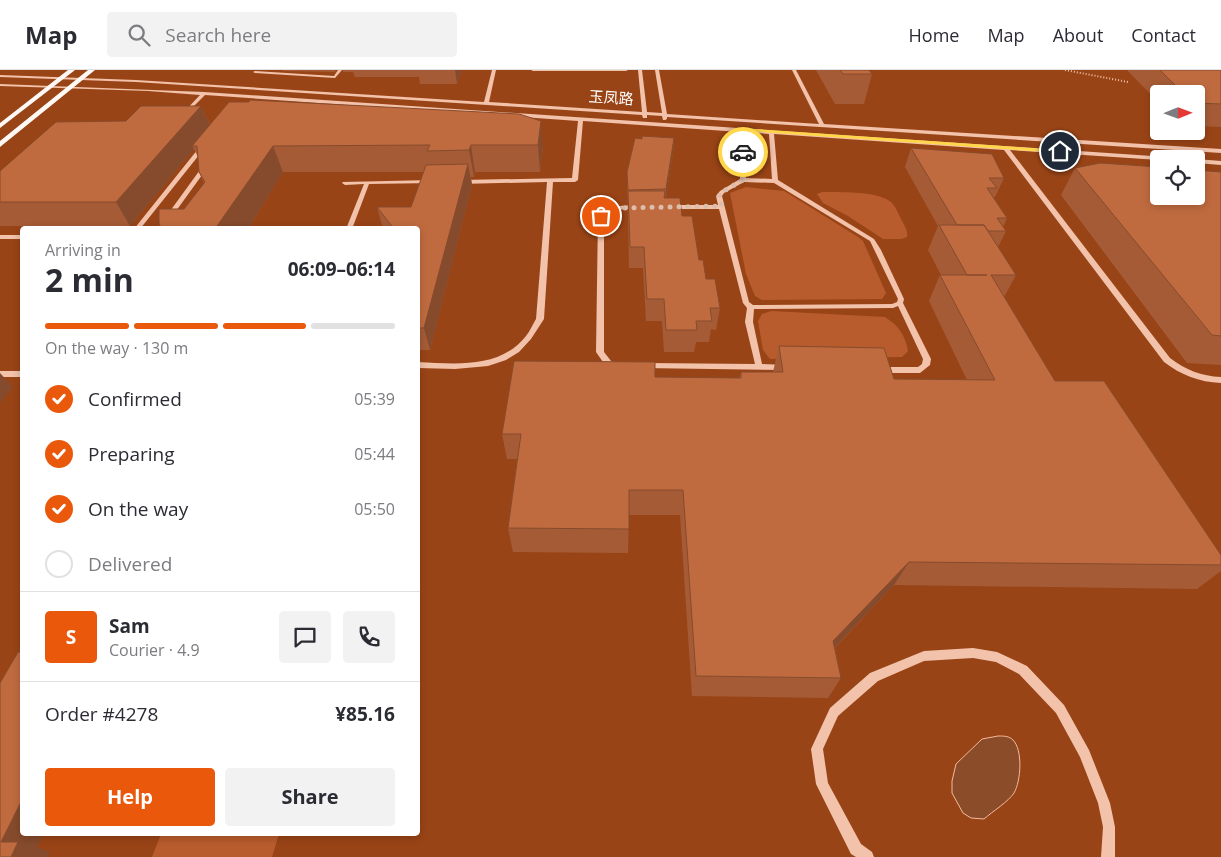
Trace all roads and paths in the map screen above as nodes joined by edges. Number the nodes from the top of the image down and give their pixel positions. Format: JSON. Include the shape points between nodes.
{"nodes":[{"id":1,"x":72,"y":70,"type":"edge"},
{"id":2,"x":92,"y":70,"type":"edge"},
{"id":3,"x":340,"y":70,"type":"edge"},
{"id":4,"x":494,"y":70,"type":"edge"},
{"id":5,"x":533,"y":70,"type":"edge"},
{"id":6,"x":626,"y":70,"type":"edge"},
{"id":7,"x":640,"y":70,"type":"edge"},
{"id":8,"x":657,"y":70,"type":"edge"},
{"id":9,"x":794,"y":70,"type":"edge"},
{"id":10,"x":1065,"y":70,"type":"edge"},
{"id":11,"x":256,"y":71,"type":"edge"},
{"id":12,"x":0,"y":76,"type":"edge"},
{"id":13,"x":63,"y":77,"type":"junction"},
{"id":14,"x":251,"y":77,"type":"dead end"},
{"id":15,"x":82,"y":78,"type":"junction"},
{"id":16,"x":246,"y":82,"type":"dead end"},
{"id":17,"x":1128,"y":82,"type":"dead end"},
{"id":18,"x":0,"y":84,"type":"edge"},
{"id":19,"x":52,"y":86,"type":"junction"},
{"id":20,"x":72,"y":86,"type":"junction"},
{"id":21,"x":242,"y":87,"type":"junction"},
{"id":22,"x":204,"y":93,"type":"junction"},
{"id":23,"x":261,"y":97,"type":"junction"},
{"id":24,"x":486,"y":103,"type":"junction"},
{"id":25,"x":255,"y":104,"type":"edge"},
{"id":26,"x":645,"y":113,"type":"junction"},
{"id":27,"x":664,"y":114,"type":"junction"},
{"id":28,"x":581,"y":119,"type":"junction"},
{"id":29,"x":178,"y":122,"type":"edge"},
{"id":30,"x":646,"y":123,"type":"junction"},
{"id":31,"x":666,"y":124,"type":"junction"},
{"id":32,"x":822,"y":124,"type":"junction"},
{"id":33,"x":0,"y":126,"type":"edge"},
{"id":34,"x":742,"y":130,"type":"junction"},
{"id":35,"x":771,"y":132,"type":"junction"},
{"id":36,"x":206,"y":141,"type":"edge"},
{"id":37,"x":0,"y":145,"type":"edge"},
{"id":38,"x":1006,"y":148,"type":"junction"},
{"id":39,"x":1221,"y":151,"type":"edge"},
{"id":40,"x":1150,"y":158,"type":"edge"},
{"id":41,"x":209,"y":161,"type":"edge"},
{"id":42,"x":1205,"y":161,"type":"edge"},
{"id":43,"x":1221,"y":162,"type":"edge"},
{"id":44,"x":550,"y":180,"type":"junction"},
{"id":45,"x":743,"y":180,"type":"junction"},
{"id":46,"x":775,"y":181,"type":"junction"},
{"id":47,"x":435,"y":182,"type":"edge"},
{"id":48,"x":454,"y":182,"type":"edge"},
{"id":49,"x":345,"y":183,"type":"dead end"},
{"id":50,"x":367,"y":183,"type":"junction"},
{"id":51,"x":722,"y":206,"type":"junction"},
{"id":52,"x":648,"y":207,"type":"edge"},
{"id":53,"x":657,"y":207,"type":"edge"},
{"id":54,"x":139,"y":226,"type":"edge"},
{"id":55,"x":162,"y":226,"type":"edge"},
{"id":56,"x":350,"y":226,"type":"edge"},
{"id":57,"x":0,"y":237,"type":"edge"},
{"id":58,"x":20,"y":237,"type":"edge"},
{"id":59,"x":900,"y":303,"type":"junction"},
{"id":60,"x":751,"y":307,"type":"junction"},
{"id":61,"x":420,"y":365,"type":"edge"},
{"id":62,"x":630,"y":366,"type":"edge"},
{"id":63,"x":639,"y":366,"type":"edge"},
{"id":64,"x":759,"y":367,"type":"junction"},
{"id":65,"x":797,"y":368,"type":"edge"},
{"id":66,"x":873,"y":369,"type":"edge"},
{"id":67,"x":0,"y":374,"type":"edge"},
{"id":68,"x":20,"y":374,"type":"edge"},
{"id":69,"x":1221,"y":380,"type":"edge"},
{"id":70,"x":867,"y":857,"type":"edge"},
{"id":71,"x":1108,"y":857,"type":"edge"}],
"edges":[{"from":1,"to":13,"type":"main road"},
{"from":2,"to":15,"type":"main road"},
{"from":3,"to":11,"type":"street","via":[[335,77]]},
{"from":4,"to":24,"type":"street"},
{"from":5,"to":6,"type":"street"},
{"from":7,"to":26,"type":"street"},
{"from":8,"to":27,"type":"street"},
{"from":9,"to":32,"type":"street"},
{"from":10,"to":17,"type":"path"},
{"from":11,"to":14,"type":"street"},
{"from":12,"to":13,"type":"street","name":"玉凤路"},
{"from":13,"to":15,"type":"street","name":"玉凤路"},
{"from":13,"to":19,"type":"main road"},
{"from":15,"to":20,"type":"main road"},
{"from":15,"to":21,"type":"street","name":"玉凤路"},
{"from":16,"to":21,"type":"street"},
{"from":18,"to":19,"type":"street","name":"玉凤路"},
{"from":19,"to":20,"type":"street","name":"玉凤路"},
{"from":19,"to":33,"type":"main road"},
{"from":20,"to":22,"type":"street","name":"玉凤路"},
{"from":20,"to":37,"type":"main road"},
{"from":21,"to":24,"type":"street","name":"玉凤路"},
{"from":22,"to":23,"type":"street","name":"玉凤路"},
{"from":22,"to":29,"type":"street"},
{"from":23,"to":25,"type":"street"},
{"from":23,"to":28,"type":"street","name":"玉凤路"},
{"from":24,"to":26,"type":"street","name":"玉凤路"},
{"from":26,"to":27,"type":"street","name":"玉凤路"},
{"from":26,"to":30,"type":"street"},
{"from":27,"to":31,"type":"street"},
{"from":27,"to":32,"type":"street","name":"玉凤路"},
{"from":28,"to":30,"type":"street","name":"玉凤路"},
{"from":28,"to":44,"type":"street","via":[[576,180]]},
{"from":30,"to":31,"type":"street","name":"玉凤路"},
{"from":31,"to":34,"type":"street","name":"玉凤路"},
{"from":32,"to":39,"type":"street","name":"玉凤路"},
{"from":34,"to":35,"type":"street","name":"玉凤路"},
{"from":34,"to":45,"type":"street"},
{"from":35,"to":38,"type":"street","name":"玉凤路"},
{"from":35,"to":46,"type":"street"},
{"from":36,"to":54,"type":"street"},
{"from":38,"to":40,"type":"street","name":"玉凤路"},
{"from":38,"to":69,"type":"street","via":[[1167,360],[1189,375]]},
{"from":41,"to":55,"type":"street"},
{"from":42,"to":43,"type":"street"},
{"from":44,"to":48,"type":"street"},
{"from":44,"to":61,"type":"street","via":[[540,319],[534,332],[516,351],[484,366]]},
{"from":45,"to":46,"type":"street"},
{"from":45,"to":51,"type":"street","via":[[722,192],[719,196]]},
{"from":46,"to":59,"type":"street","via":[[872,240],[901,299]]},
{"from":47,"to":50,"type":"street"},
{"from":49,"to":50,"type":"street"},
{"from":50,"to":56,"type":"street"},
{"from":51,"to":53,"type":"street"},
{"from":51,"to":60,"type":"street","via":[[746,303]]},
{"from":52,"to":62,"type":"street","via":[[606,210],[601,216],[600,352],[608,363]]},
{"from":57,"to":58,"type":"street"},
{"from":59,"to":60,"type":"street","via":[[893,306]]},
{"from":59,"to":66,"type":"street","via":[[926,358],[926,366],[920,370]]},
{"from":60,"to":64,"type":"street","via":[[749,322]]},
{"from":63,"to":64,"type":"street"},
{"from":64,"to":65,"type":"street"},
{"from":67,"to":68,"type":"street"},
{"from":70,"to":71,"type":"street","via":[[856,849],[822,784],[817,749],[834,712],[874,677],[924,656],[973,653],[997,657],[1023,670],[1060,709],[1085,754],[1104,803],[1109,827]]}]}
